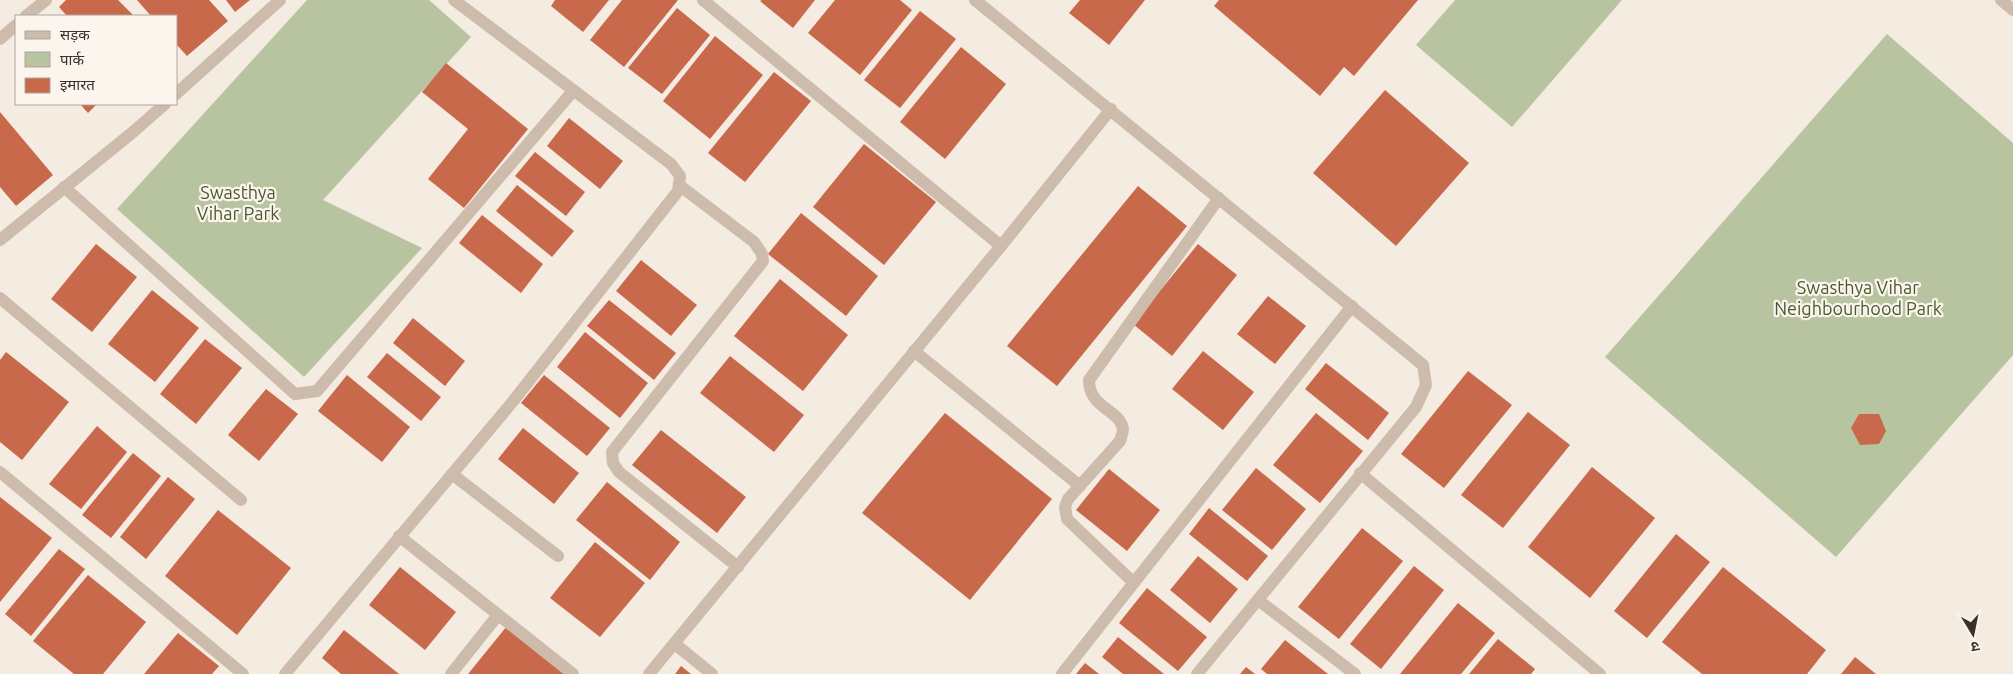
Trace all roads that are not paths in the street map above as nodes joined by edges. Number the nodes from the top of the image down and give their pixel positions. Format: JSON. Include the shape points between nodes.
{"nodes":[{"id":1,"x":46,"y":0,"type":"edge"},
{"id":2,"x":280,"y":0,"type":"edge"},
{"id":3,"x":454,"y":0,"type":"edge"},
{"id":4,"x":703,"y":0,"type":"edge"},
{"id":5,"x":975,"y":0,"type":"edge"},
{"id":6,"x":2001,"y":0,"type":"edge"},
{"id":7,"x":2013,"y":10,"type":"edge"},
{"id":8,"x":27,"y":15,"type":"edge"},
{"id":9,"x":15,"y":26,"type":"edge"},
{"id":10,"x":0,"y":39,"type":"edge"},
{"id":11,"x":573,"y":91,"type":"junction"},
{"id":12,"x":178,"y":92,"type":"edge"},
{"id":13,"x":164,"y":105,"type":"edge"},
{"id":14,"x":1111,"y":109,"type":"junction"},
{"id":15,"x":679,"y":185,"type":"junction"},
{"id":16,"x":64,"y":187,"type":"junction"},
{"id":17,"x":1219,"y":198,"type":"junction"},
{"id":18,"x":0,"y":240,"type":"edge"},
{"id":19,"x":1001,"y":246,"type":"junction"},
{"id":20,"x":0,"y":298,"type":"edge"},
{"id":21,"x":1352,"y":306,"type":"junction"},
{"id":22,"x":914,"y":351,"type":"junction"},
{"id":23,"x":0,"y":472,"type":"edge"},
{"id":24,"x":1360,"y":473,"type":"junction"},
{"id":25,"x":452,"y":474,"type":"junction"},
{"id":26,"x":1080,"y":486,"type":"junction"},
{"id":27,"x":241,"y":500,"type":"dead end"},
{"id":28,"x":399,"y":536,"type":"junction"},
{"id":29,"x":558,"y":556,"type":"dead end"},
{"id":30,"x":738,"y":567,"type":"junction"},
{"id":31,"x":1134,"y":583,"type":"junction"},
{"id":32,"x":1258,"y":600,"type":"junction"},
{"id":33,"x":498,"y":615,"type":"junction"},
{"id":34,"x":675,"y":644,"type":"junction"},
{"id":35,"x":243,"y":674,"type":"edge"},
{"id":36,"x":285,"y":674,"type":"edge"},
{"id":37,"x":451,"y":674,"type":"edge"},
{"id":38,"x":572,"y":674,"type":"edge"},
{"id":39,"x":649,"y":674,"type":"edge"},
{"id":40,"x":712,"y":674,"type":"edge"},
{"id":41,"x":1062,"y":674,"type":"edge"},
{"id":42,"x":1197,"y":674,"type":"edge"},
{"id":43,"x":1355,"y":674,"type":"edge"},
{"id":44,"x":1600,"y":674,"type":"edge"}],
"edges":[{"from":1,"to":8,"type":"street"},
{"from":2,"to":12,"type":"street"},
{"from":3,"to":11,"type":"street"},
{"from":4,"to":19,"type":"street"},
{"from":5,"to":14,"type":"street"},
{"from":6,"to":7,"type":"street"},
{"from":9,"to":10,"type":"street"},
{"from":11,"to":15,"type":"street","via":[[671,164],[680,176]]},
{"from":11,"to":16,"type":"street","via":[[317,392],[295,394]]},
{"from":13,"to":16,"type":"street"},
{"from":14,"to":17,"type":"street"},
{"from":14,"to":19,"type":"street"},
{"from":15,"to":25,"type":"street","via":[[673,199]]},
{"from":15,"to":30,"type":"street","via":[[754,242],[763,261],[612,452],[613,464]]},
{"from":16,"to":18,"type":"street"},
{"from":17,"to":21,"type":"street"},
{"from":17,"to":26,"type":"street","via":[[1089,380],[1089,391],[1118,419],[1123,429],[1120,441]]},
{"from":19,"to":22,"type":"street"},
{"from":20,"to":27,"type":"street"},
{"from":21,"to":24,"type":"street","via":[[1423,365],[1426,385],[1416,407]]},
{"from":21,"to":31,"type":"street"},
{"from":22,"to":26,"type":"street"},
{"from":22,"to":30,"type":"street"},
{"from":23,"to":35,"type":"street"},
{"from":24,"to":32,"type":"street"},
{"from":24,"to":44,"type":"street"},
{"from":25,"to":28,"type":"street"},
{"from":25,"to":29,"type":"street"},
{"from":26,"to":31,"type":"street","via":[[1068,499],[1065,507],[1067,519]]},
{"from":28,"to":33,"type":"street"},
{"from":28,"to":36,"type":"street"},
{"from":30,"to":34,"type":"street"},
{"from":31,"to":41,"type":"street"},
{"from":32,"to":42,"type":"street"},
{"from":32,"to":43,"type":"street"},
{"from":33,"to":37,"type":"street"},
{"from":33,"to":38,"type":"street"},
{"from":34,"to":39,"type":"street"},
{"from":34,"to":40,"type":"street"}]}
